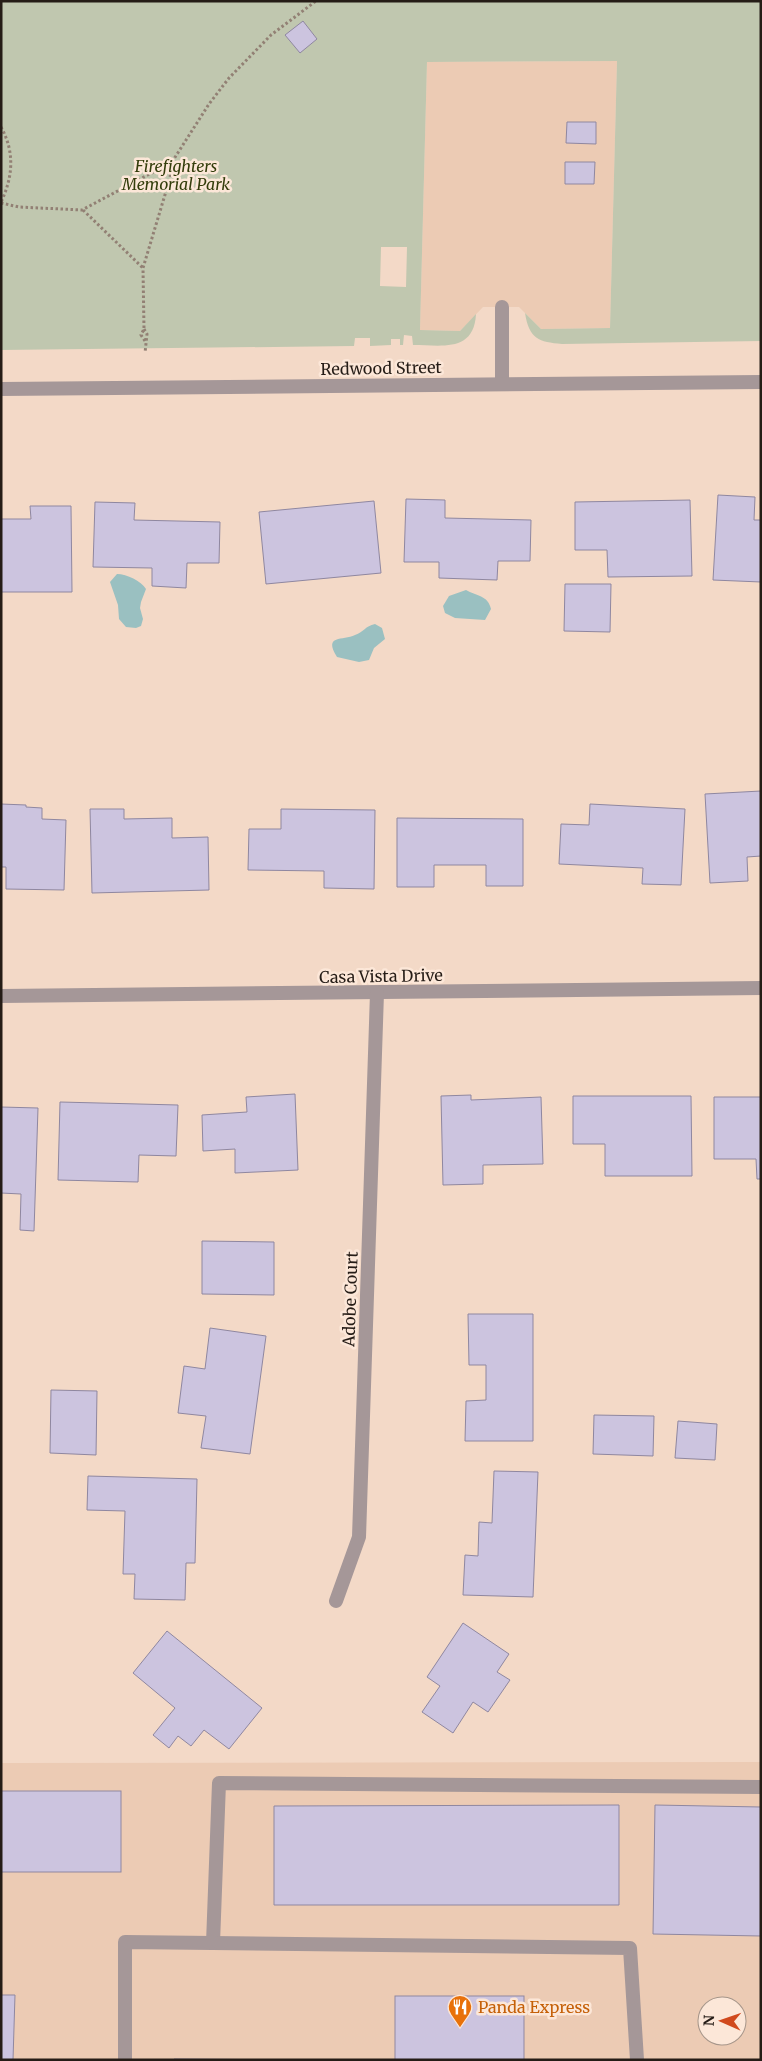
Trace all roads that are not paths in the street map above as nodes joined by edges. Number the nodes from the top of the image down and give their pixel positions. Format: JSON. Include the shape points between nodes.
{"nodes":[{"id":1,"x":502,"y":307,"type":"dead end"},
{"id":2,"x":761,"y":382,"type":"edge"},
{"id":3,"x":502,"y":384,"type":"junction"},
{"id":4,"x":1,"y":389,"type":"edge"},
{"id":5,"x":761,"y":988,"type":"edge"},
{"id":6,"x":377,"y":993,"type":"junction"},
{"id":7,"x":1,"y":996,"type":"edge"},
{"id":8,"x":336,"y":1601,"type":"dead end"},
{"id":9,"x":761,"y":1787,"type":"edge"},
{"id":10,"x":213,"y":1943,"type":"junction"},
{"id":11,"x":125,"y":2060,"type":"edge"},
{"id":12,"x":637,"y":2060,"type":"edge"}],
"edges":[{"from":1,"to":3,"type":"street"},
{"from":2,"to":3,"type":"street","name":"Redwood Street"},
{"from":3,"to":4,"type":"street","name":"Redwood Street"},
{"from":5,"to":6,"type":"street","name":"Casa Vista Drive"},
{"from":6,"to":7,"type":"street","name":"Casa Vista Drive"},
{"from":6,"to":8,"type":"street","name":"Adobe Court","via":[[359,1537]]},
{"from":9,"to":10,"type":"street","via":[[219,1783]]},
{"from":10,"to":11,"type":"street","via":[[126,1942]]},
{"from":10,"to":12,"type":"street","via":[[630,1948]]}]}
